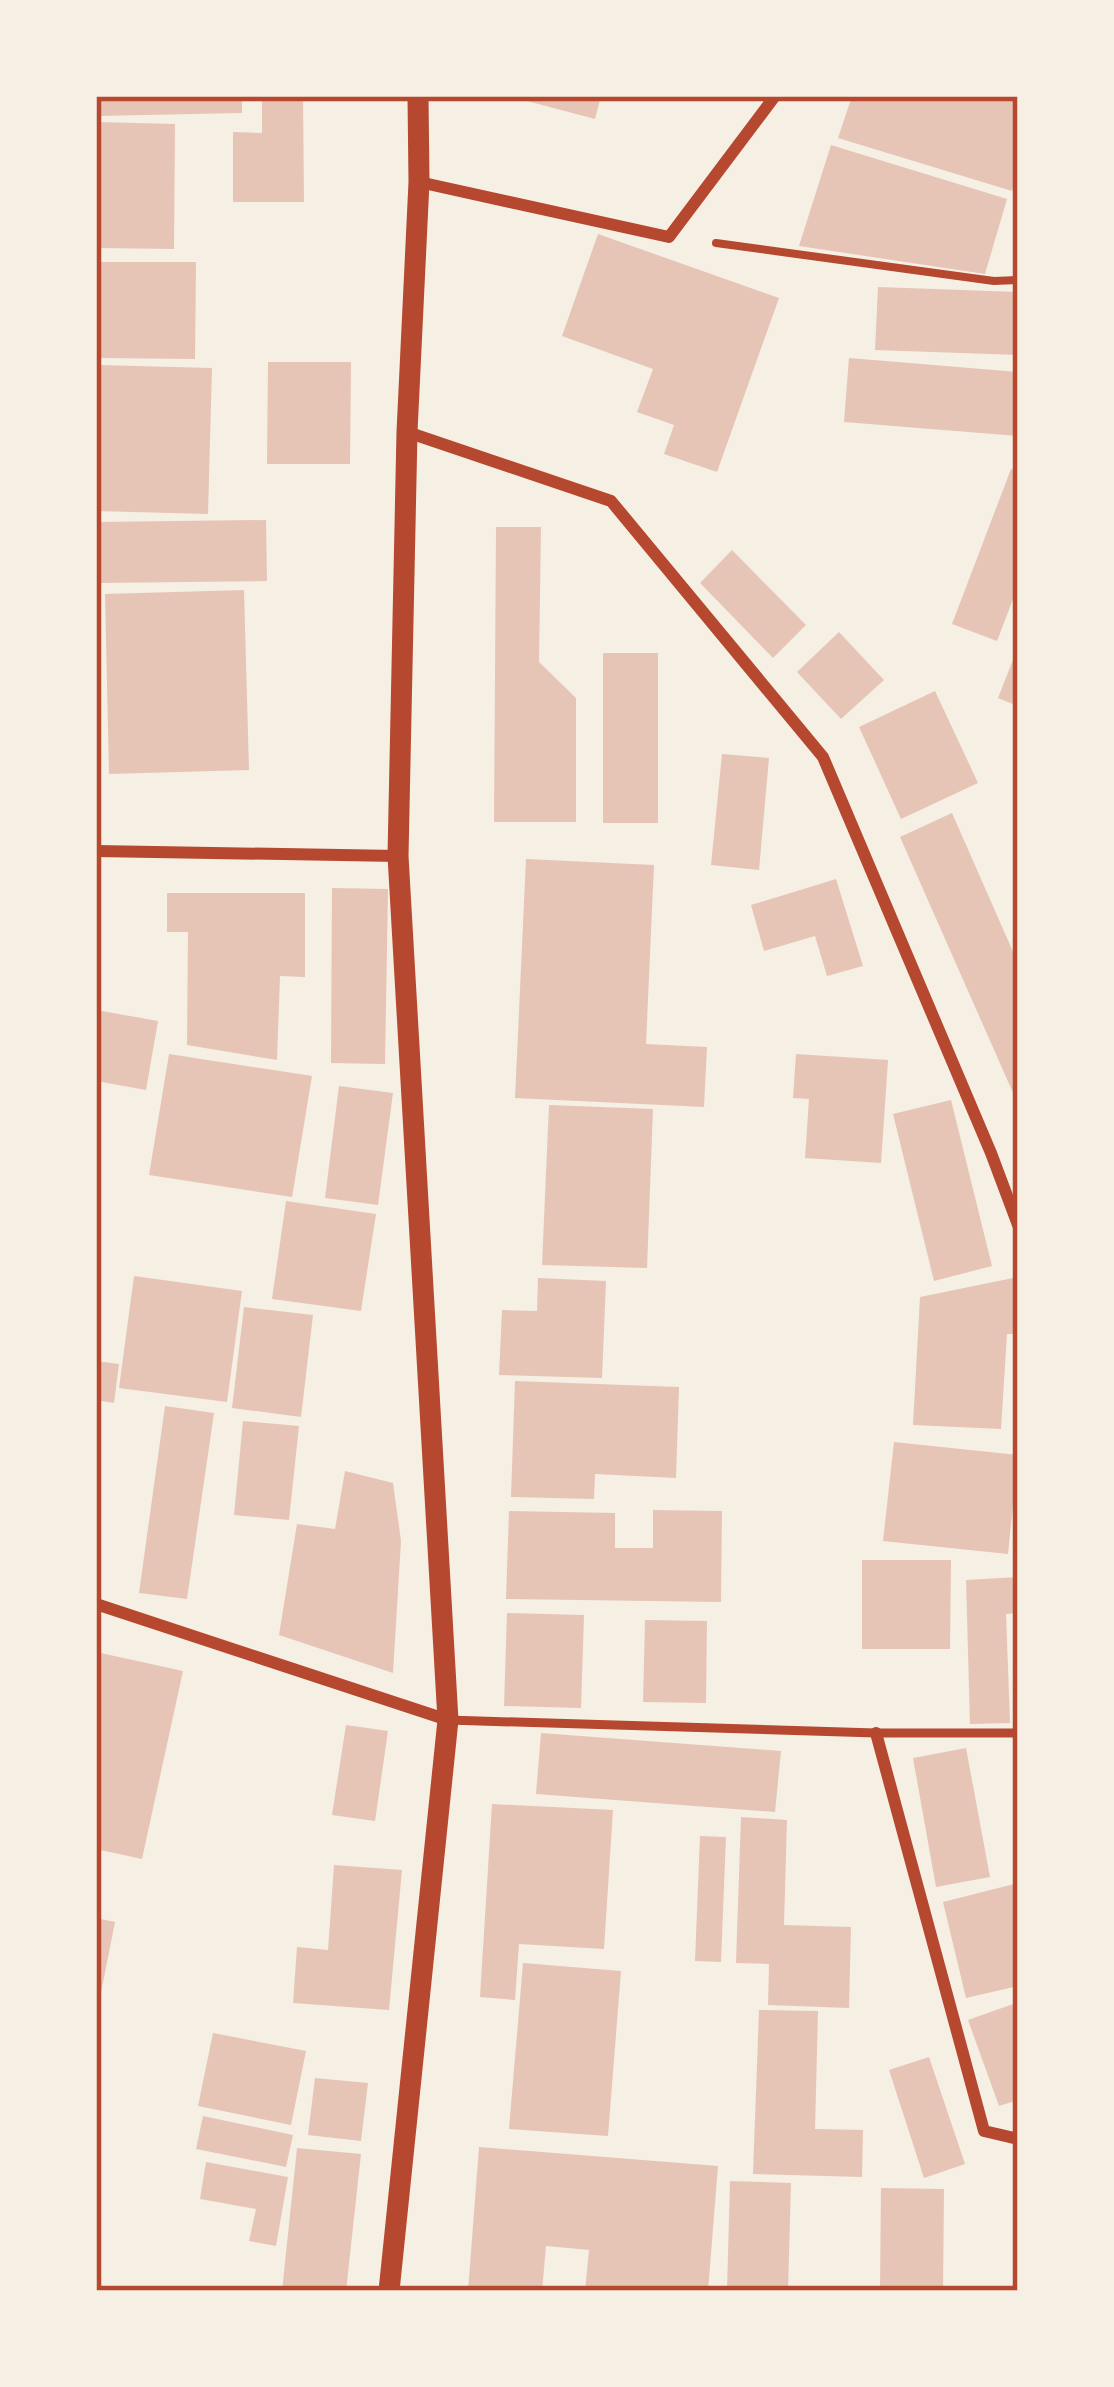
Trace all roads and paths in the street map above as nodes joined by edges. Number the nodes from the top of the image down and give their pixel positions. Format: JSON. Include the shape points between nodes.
{"nodes":[{"id":1,"x":418,"y":96,"type":"edge"},
{"id":2,"x":775,"y":96,"type":"edge"},
{"id":3,"x":419,"y":182,"type":"junction"},
{"id":4,"x":669,"y":237,"type":"junction"},
{"id":5,"x":1018,"y":280,"type":"edge"},
{"id":6,"x":407,"y":432,"type":"junction"},
{"id":7,"x":96,"y":851,"type":"edge"},
{"id":8,"x":398,"y":856,"type":"junction"},
{"id":9,"x":1018,"y":1226,"type":"edge"},
{"id":10,"x":96,"y":1604,"type":"edge"},
{"id":11,"x":448,"y":1720,"type":"junction"},
{"id":12,"x":876,"y":1732,"type":"junction"},
{"id":13,"x":1018,"y":1733,"type":"edge"},
{"id":14,"x":1018,"y":2139,"type":"edge"},
{"id":15,"x":389,"y":2291,"type":"edge"}],
"edges":[{"from":1,"to":3,"type":"street"},
{"from":2,"to":4,"type":"street"},
{"from":3,"to":4,"type":"street"},
{"from":3,"to":6,"type":"street"},
{"from":4,"to":5,"type":"path"},
{"from":6,"to":8,"type":"street"},
{"from":6,"to":9,"type":"street","via":[[611,501],[823,758]]},
{"from":7,"to":8,"type":"street"},
{"from":8,"to":11,"type":"street"},
{"from":10,"to":11,"type":"street"},
{"from":11,"to":12,"type":"lane"},
{"from":11,"to":15,"type":"street"},
{"from":12,"to":13,"type":"lane"},
{"from":12,"to":14,"type":"street","via":[[984,2131]]}]}
